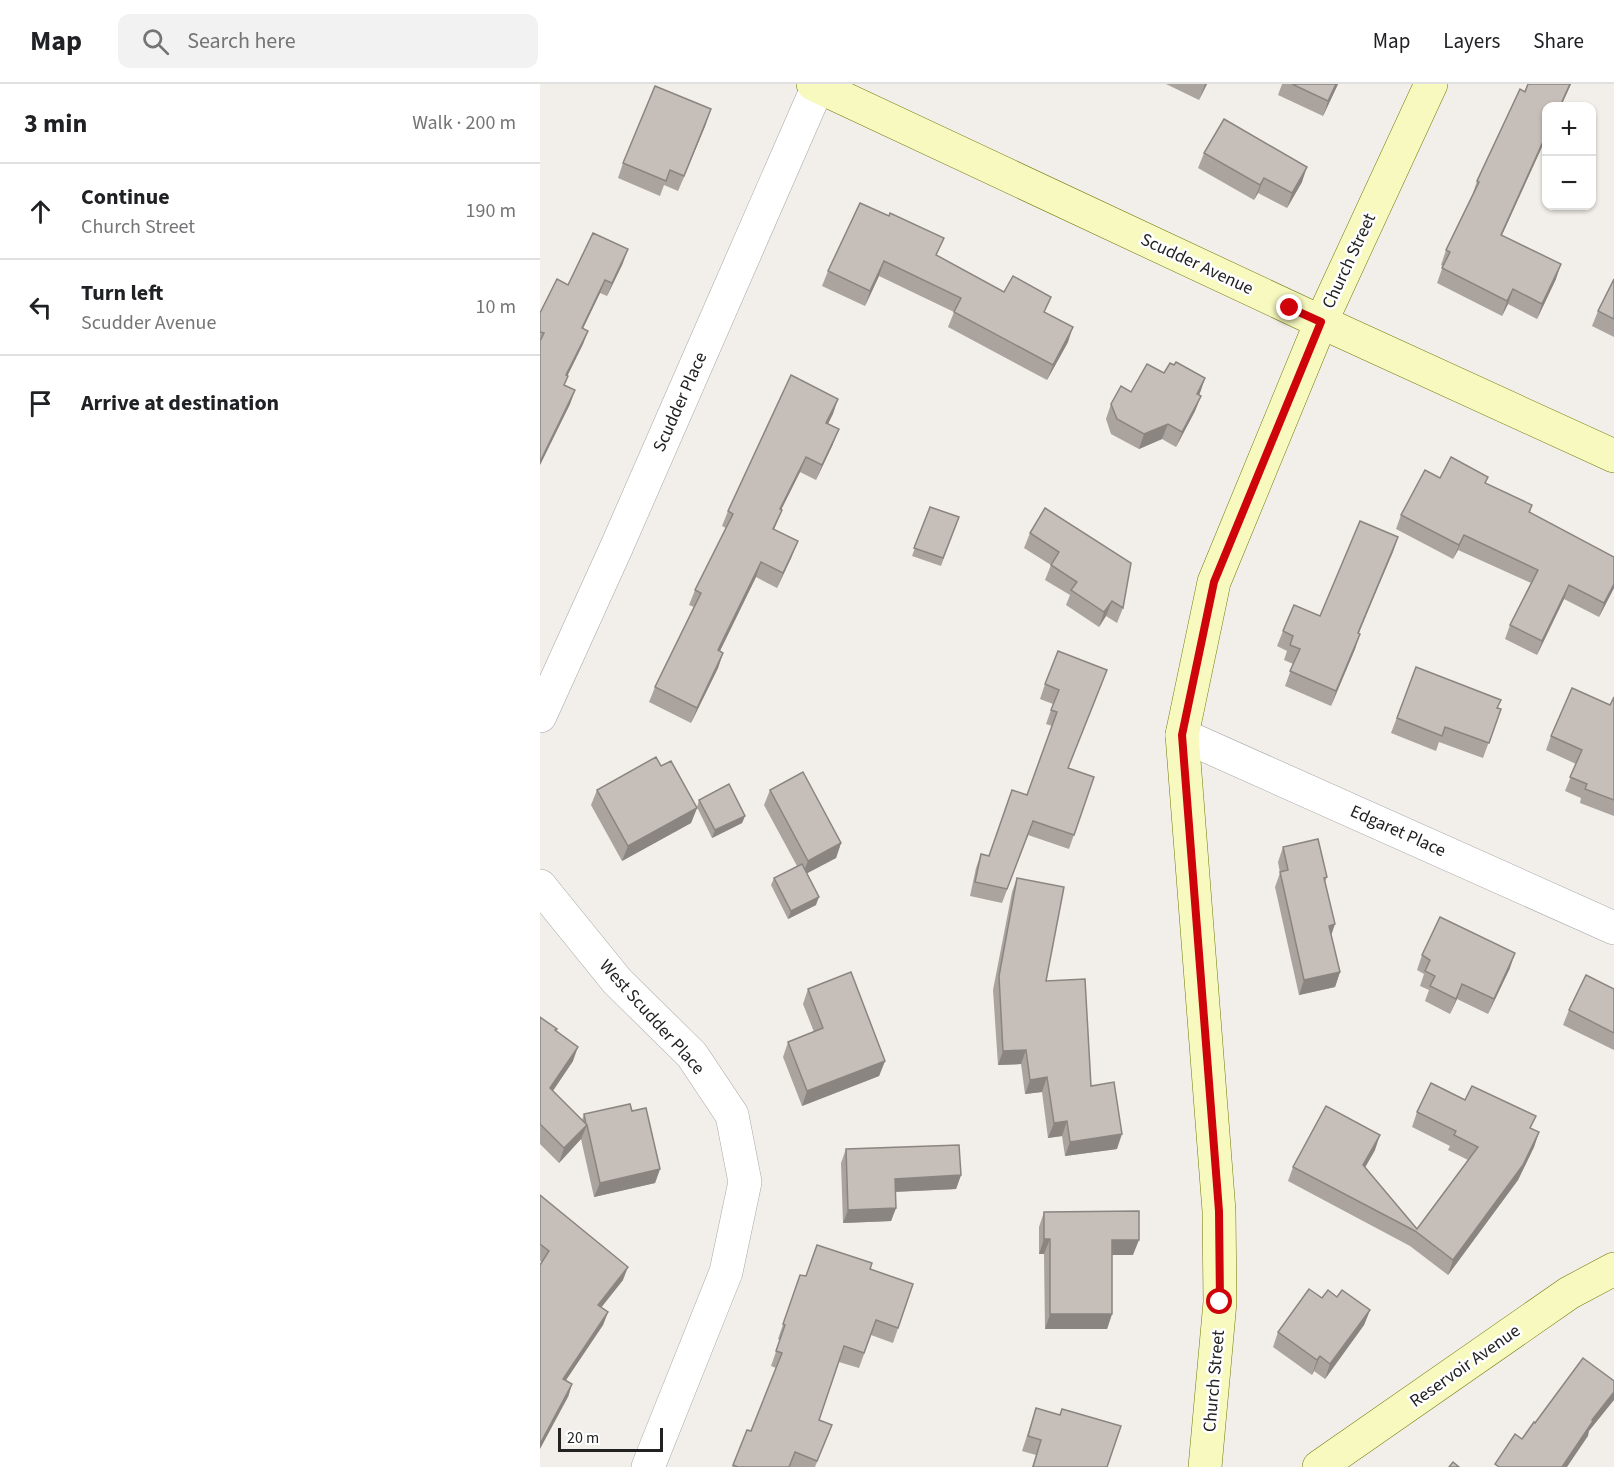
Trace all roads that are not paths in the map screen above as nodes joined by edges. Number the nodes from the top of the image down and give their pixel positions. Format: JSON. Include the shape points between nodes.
{"nodes":[{"id":1,"x":1431,"y":84,"type":"edge"},
{"id":2,"x":816,"y":85,"type":"edge"},
{"id":3,"x":1321,"y":322,"type":"junction"},
{"id":4,"x":1614,"y":456,"type":"edge"},
{"id":5,"x":540,"y":716,"type":"edge"},
{"id":6,"x":1182,"y":735,"type":"junction"},
{"id":7,"x":540,"y":886,"type":"edge"},
{"id":8,"x":1614,"y":928,"type":"edge"},
{"id":9,"x":1614,"y":1269,"type":"edge"},
{"id":10,"x":648,"y":1467,"type":"edge"},
{"id":11,"x":1205,"y":1467,"type":"edge"},
{"id":12,"x":1319,"y":1467,"type":"edge"}],
"edges":[{"from":1,"to":3,"type":"street","name":"Church Street"},
{"from":2,"to":3,"type":"street","name":"Scudder Avenue"},
{"from":2,"to":5,"type":"street","name":"Scudder Place"},
{"from":3,"to":4,"type":"street","name":"Scudder Avenue"},
{"from":3,"to":6,"type":"street","name":"Church Street","via":[[1214,582]]},
{"from":6,"to":8,"type":"street","name":"Edgaret Place"},
{"from":6,"to":11,"type":"street","name":"Church Street","via":[[1219,1211],[1220,1302]]},
{"from":7,"to":10,"type":"street","name":"West Scudder Place","via":[[617,981],[692,1055],[732,1115],[745,1182],[726,1272]]},
{"from":9,"to":12,"type":"street","name":"Reservoir Avenue","via":[[1569,1293]]}]}
